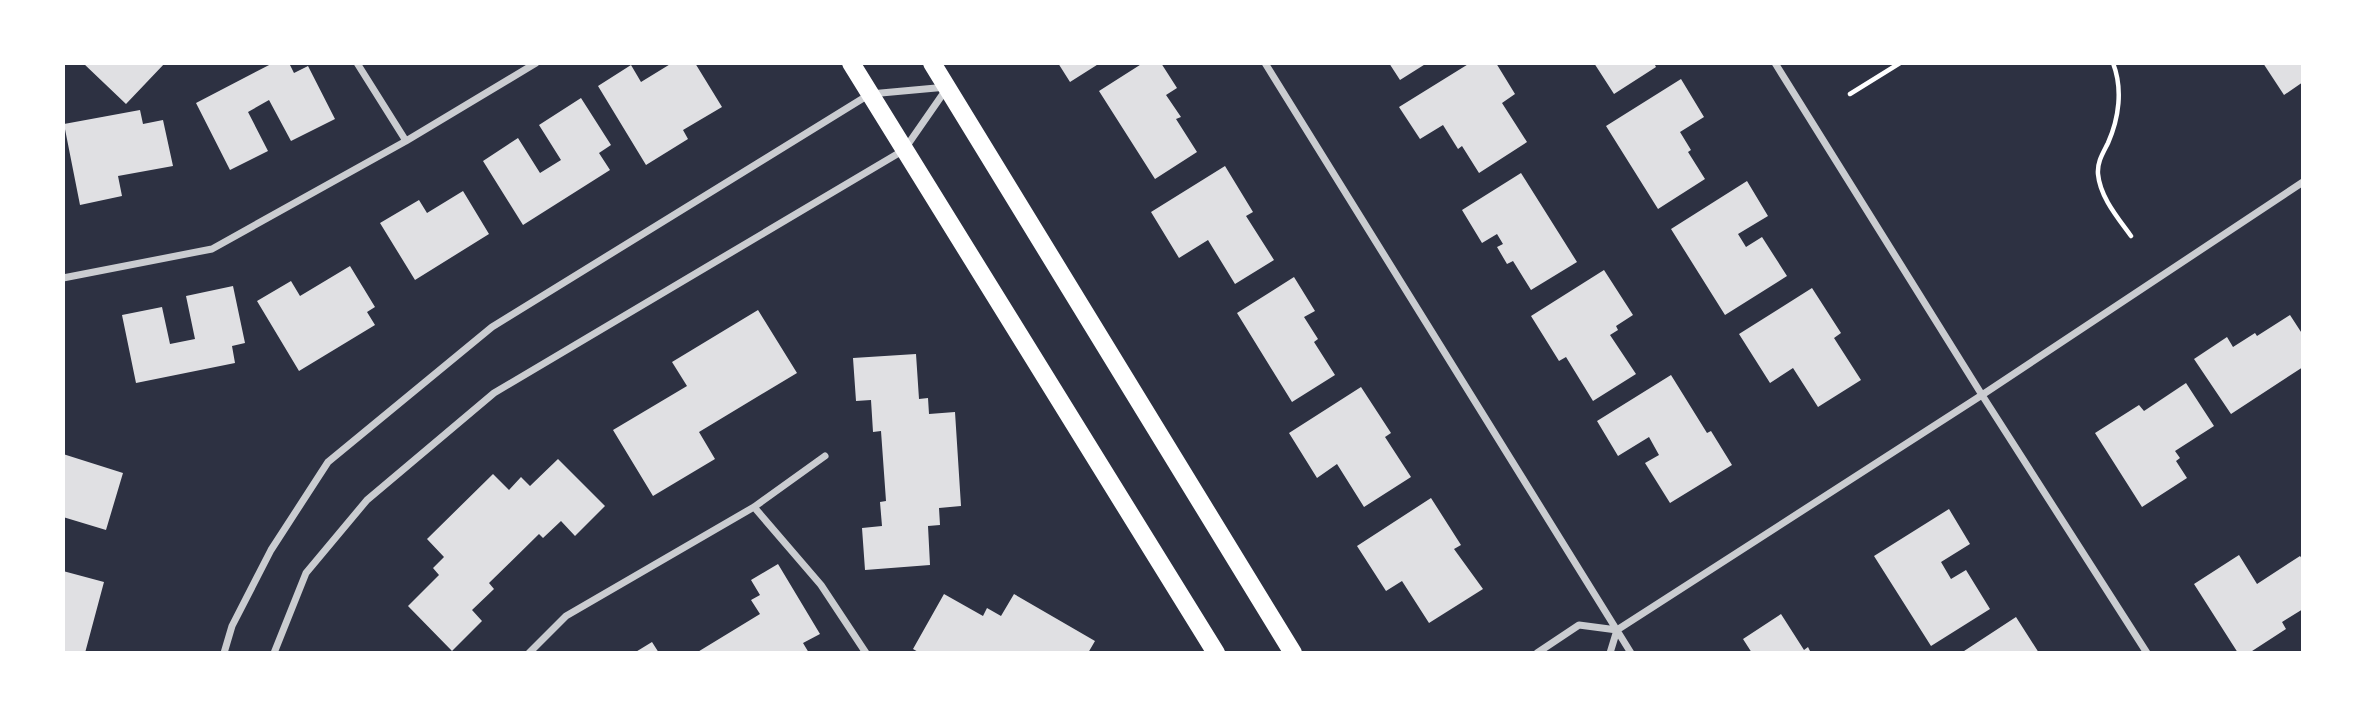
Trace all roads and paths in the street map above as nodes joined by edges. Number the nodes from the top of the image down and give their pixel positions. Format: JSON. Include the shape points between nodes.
{"nodes":[{"id":1,"x":357,"y":63,"type":"edge"},
{"id":2,"x":536,"y":63,"type":"edge"},
{"id":3,"x":851,"y":63,"type":"edge"},
{"id":4,"x":932,"y":63,"type":"edge"},
{"id":5,"x":1265,"y":63,"type":"edge"},
{"id":6,"x":1775,"y":63,"type":"edge"},
{"id":7,"x":1900,"y":63,"type":"edge"},
{"id":8,"x":2113,"y":63,"type":"edge"},
{"id":9,"x":947,"y":88,"type":"junction"},
{"id":10,"x":870,"y":94,"type":"junction"},
{"id":11,"x":1850,"y":94,"type":"dead end"},
{"id":12,"x":405,"y":141,"type":"junction"},
{"id":13,"x":904,"y":150,"type":"junction"},
{"id":14,"x":2303,"y":182,"type":"edge"},
{"id":15,"x":2132,"y":236,"type":"dead end"},
{"id":16,"x":63,"y":278,"type":"edge"},
{"id":17,"x":1982,"y":395,"type":"junction"},
{"id":18,"x":825,"y":456,"type":"dead end"},
{"id":19,"x":754,"y":507,"type":"junction"},
{"id":20,"x":1617,"y":630,"type":"junction"},
{"id":21,"x":224,"y":653,"type":"edge"},
{"id":22,"x":274,"y":653,"type":"edge"},
{"id":23,"x":529,"y":653,"type":"edge"},
{"id":24,"x":866,"y":653,"type":"edge"},
{"id":25,"x":1216,"y":653,"type":"edge"},
{"id":26,"x":1293,"y":653,"type":"edge"},
{"id":27,"x":1538,"y":653,"type":"edge"},
{"id":28,"x":1610,"y":653,"type":"edge"},
{"id":29,"x":1631,"y":653,"type":"edge"},
{"id":30,"x":2147,"y":653,"type":"edge"}],
"edges":[{"from":1,"to":12,"type":"street"},
{"from":2,"to":12,"type":"street"},
{"from":3,"to":10,"type":"main road"},
{"from":4,"to":9,"type":"main road"},
{"from":5,"to":20,"type":"street"},
{"from":6,"to":17,"type":"street"},
{"from":7,"to":11,"type":"path"},
{"from":8,"to":15,"type":"path","via":[[2119,110],[2098,174],[2106,198]]},
{"from":9,"to":10,"type":"street"},
{"from":9,"to":13,"type":"street"},
{"from":9,"to":26,"type":"main road"},
{"from":10,"to":13,"type":"main road"},
{"from":10,"to":21,"type":"street","via":[[492,327],[328,462],[271,550],[232,626]]},
{"from":12,"to":16,"type":"street","via":[[212,249]]},
{"from":13,"to":22,"type":"street","via":[[495,393],[368,499],[306,573]]},
{"from":13,"to":25,"type":"main road"},
{"from":14,"to":17,"type":"street"},
{"from":17,"to":20,"type":"street"},
{"from":17,"to":30,"type":"street"},
{"from":18,"to":19,"type":"street"},
{"from":19,"to":23,"type":"street","via":[[566,616]]},
{"from":19,"to":24,"type":"street","via":[[821,585]]},
{"from":20,"to":27,"type":"street","via":[[1579,625]]},
{"from":20,"to":28,"type":"street"},
{"from":20,"to":29,"type":"street"}]}
